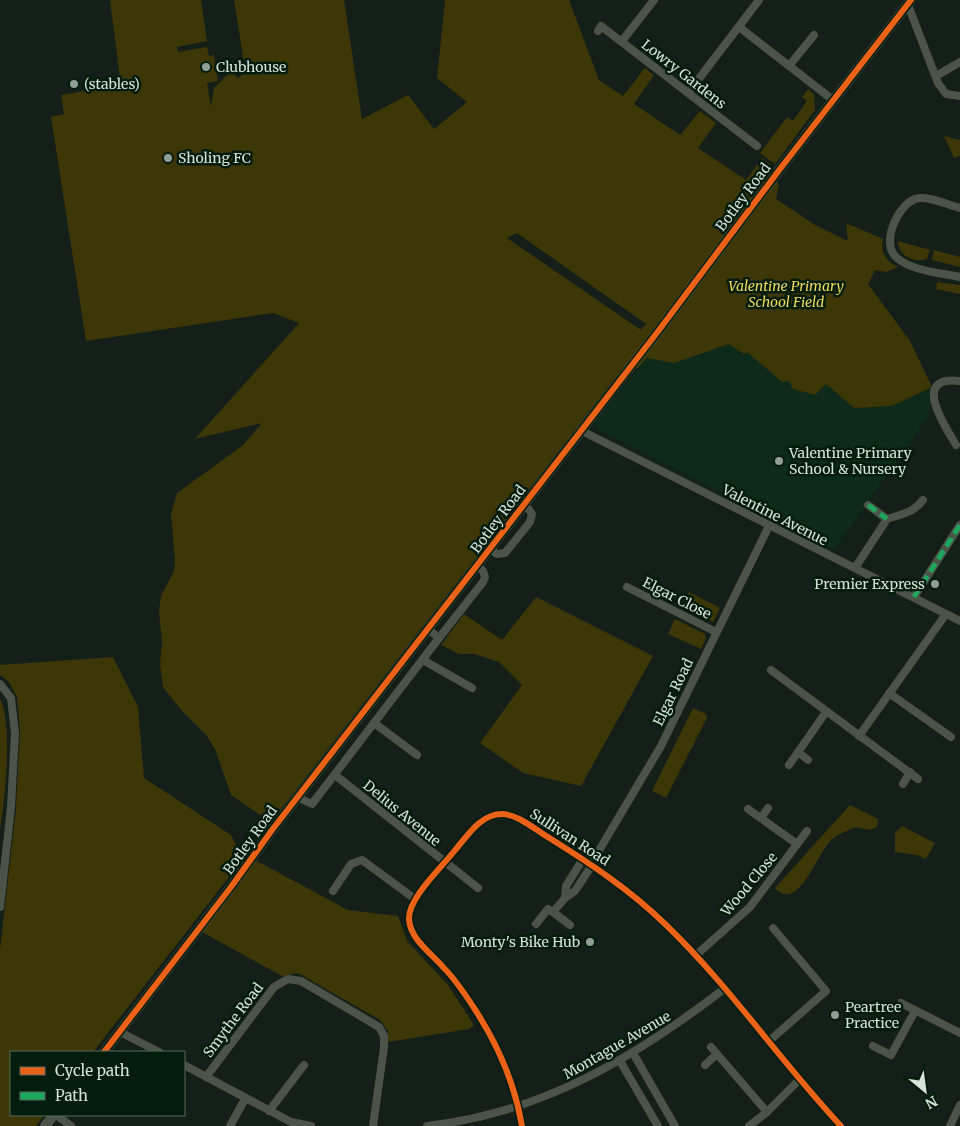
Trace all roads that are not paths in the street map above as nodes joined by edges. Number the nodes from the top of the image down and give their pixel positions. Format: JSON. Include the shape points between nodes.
{"nodes":[{"id":1,"x":654,"y":0,"type":"edge"},
{"id":2,"x":759,"y":0,"type":"edge"},
{"id":3,"x":909,"y":2,"type":"edge"},
{"id":4,"x":739,"y":27,"type":"junction"},
{"id":5,"x":598,"y":31,"type":"dead end"},
{"id":6,"x":814,"y":35,"type":"dead end"},
{"id":7,"x":622,"y":41,"type":"junction"},
{"id":8,"x":960,"y":62,"type":"edge"},
{"id":9,"x":789,"y":66,"type":"junction"},
{"id":10,"x":936,"y":76,"type":"junction"},
{"id":11,"x":688,"y":93,"type":"junction"},
{"id":12,"x":960,"y":96,"type":"edge"},
{"id":13,"x":833,"y":100,"type":"junction"},
{"id":14,"x":756,"y":146,"type":"dead end"},
{"id":15,"x":960,"y":208,"type":"edge"},
{"id":16,"x":960,"y":277,"type":"edge"},
{"id":17,"x":960,"y":381,"type":"edge"},
{"id":18,"x":580,"y":430,"type":"junction"},
{"id":19,"x":956,"y":445,"type":"dead end"},
{"id":20,"x":923,"y":500,"type":"dead end"},
{"id":21,"x":868,"y":505,"type":"dead end"},
{"id":22,"x":887,"y":519,"type":"junction"},
{"id":23,"x":960,"y":525,"type":"edge"},
{"id":24,"x":769,"y":526,"type":"junction"},
{"id":25,"x":478,"y":566,"type":"junction"},
{"id":26,"x":855,"y":568,"type":"junction"},
{"id":27,"x":627,"y":587,"type":"dead end"},
{"id":28,"x":914,"y":597,"type":"junction"},
{"id":29,"x":946,"y":614,"type":"junction"},
{"id":30,"x":960,"y":621,"type":"edge"},
{"id":31,"x":428,"y":629,"type":"junction"},
{"id":32,"x":716,"y":632,"type":"junction"},
{"id":33,"x":439,"y":638,"type":"junction"},
{"id":34,"x":423,"y":660,"type":"junction"},
{"id":35,"x":771,"y":670,"type":"dead end"},
{"id":36,"x":0,"y":684,"type":"edge"},
{"id":37,"x":472,"y":688,"type":"dead end"},
{"id":38,"x":889,"y":693,"type":"junction"},
{"id":39,"x":826,"y":712,"type":"junction"},
{"id":40,"x":374,"y":723,"type":"junction"},
{"id":41,"x":859,"y":736,"type":"junction"},
{"id":42,"x":951,"y":737,"type":"dead end"},
{"id":43,"x":341,"y":741,"type":"junction"},
{"id":44,"x":354,"y":750,"type":"junction"},
{"id":45,"x":798,"y":752,"type":"junction"},
{"id":46,"x":417,"y":755,"type":"dead end"},
{"id":47,"x":808,"y":760,"type":"dead end"},
{"id":48,"x":789,"y":765,"type":"dead end"},
{"id":49,"x":910,"y":772,"type":"junction"},
{"id":50,"x":335,"y":775,"type":"junction"},
{"id":51,"x":918,"y":779,"type":"dead end"},
{"id":52,"x":903,"y":784,"type":"dead end"},
{"id":53,"x":297,"y":797,"type":"junction"},
{"id":54,"x":768,"y":808,"type":"dead end"},
{"id":55,"x":748,"y":809,"type":"dead end"},
{"id":56,"x":761,"y":818,"type":"junction"},
{"id":57,"x":806,"y":831,"type":"dead end"},
{"id":58,"x":797,"y":844,"type":"junction"},
{"id":59,"x":582,"y":859,"type":"junction"},
{"id":60,"x":445,"y":863,"type":"junction"},
{"id":61,"x":591,"y":865,"type":"junction"},
{"id":62,"x":478,"y":888,"type":"dead end"},
{"id":63,"x":333,"y":891,"type":"dead end"},
{"id":64,"x":565,"y":898,"type":"junction"},
{"id":65,"x":415,"y":899,"type":"junction"},
{"id":66,"x":0,"y":907,"type":"edge"},
{"id":67,"x":553,"y":912,"type":"junction"},
{"id":68,"x":536,"y":924,"type":"dead end"},
{"id":69,"x":570,"y":925,"type":"dead end"},
{"id":70,"x":773,"y":928,"type":"dead end"},
{"id":71,"x":695,"y":956,"type":"junction"},
{"id":72,"x":724,"y":989,"type":"junction"},
{"id":73,"x":901,"y":1003,"type":"dead end"},
{"id":74,"x":915,"y":1011,"type":"junction"},
{"id":75,"x":120,"y":1032,"type":"junction"},
{"id":76,"x":960,"y":1032,"type":"edge"},
{"id":77,"x":768,"y":1042,"type":"junction"},
{"id":78,"x":873,"y":1046,"type":"dead end"},
{"id":79,"x":711,"y":1047,"type":"dead end"},
{"id":80,"x":105,"y":1051,"type":"edge"},
{"id":81,"x":157,"y":1051,"type":"edge"},
{"id":82,"x":633,"y":1053,"type":"junction"},
{"id":83,"x":717,"y":1054,"type":"junction"},
{"id":84,"x":620,"y":1061,"type":"junction"},
{"id":85,"x":304,"y":1065,"type":"dead end"},
{"id":86,"x":705,"y":1065,"type":"dead end"},
{"id":87,"x":185,"y":1066,"type":"edge"},
{"id":88,"x":206,"y":1077,"type":"junction"},
{"id":89,"x":800,"y":1079,"type":"junction"},
{"id":90,"x":245,"y":1099,"type":"junction"},
{"id":91,"x":960,"y":1105,"type":"edge"},
{"id":92,"x":519,"y":1107,"type":"junction"},
{"id":93,"x":270,"y":1111,"type":"junction"},
{"id":94,"x":767,"y":1112,"type":"junction"},
{"id":95,"x":54,"y":1116,"type":"edge"},
{"id":96,"x":56,"y":1116,"type":"edge"},
{"id":97,"x":440,"y":1125,"type":"edge"},
{"id":98,"x":46,"y":1126,"type":"edge"},
{"id":99,"x":71,"y":1126,"type":"edge"},
{"id":100,"x":230,"y":1126,"type":"edge"},
{"id":101,"x":310,"y":1126,"type":"edge"},
{"id":102,"x":373,"y":1126,"type":"edge"},
{"id":103,"x":427,"y":1126,"type":"edge"},
{"id":104,"x":522,"y":1126,"type":"edge"},
{"id":105,"x":658,"y":1126,"type":"edge"},
{"id":106,"x":675,"y":1126,"type":"edge"},
{"id":107,"x":749,"y":1126,"type":"edge"},
{"id":108,"x":842,"y":1126,"type":"edge"},
{"id":109,"x":950,"y":1126,"type":"edge"}],
"edges":[{"from":1,"to":7,"type":"street"},
{"from":2,"to":4,"type":"street"},
{"from":3,"to":10,"type":"street"},
{"from":3,"to":13,"type":"main road","name":"Botley Road"},
{"from":4,"to":9,"type":"street"},
{"from":4,"to":11,"type":"street"},
{"from":5,"to":7,"type":"street","name":"Lowry Gardens","via":[[601,26]]},
{"from":6,"to":9,"type":"street"},
{"from":7,"to":11,"type":"street","name":"Lowry Gardens"},
{"from":8,"to":10,"type":"street"},
{"from":9,"to":13,"type":"street"},
{"from":10,"to":12,"type":"street","via":[[946,94]]},
{"from":11,"to":14,"type":"street","name":"Lowry Gardens"},
{"from":13,"to":18,"type":"main road","name":"Botley Road"},
{"from":15,"to":16,"type":"street","via":[[922,198],[910,202],[899,216],[890,245],[894,255],[904,262]]},
{"from":17,"to":19,"type":"street","via":[[940,384],[933,398],[939,416]]},
{"from":18,"to":24,"type":"street","name":"Valentine Avenue"},
{"from":18,"to":25,"type":"main road","name":"Botley Road"},
{"from":20,"to":22,"type":"street","via":[[910,513]]},
{"from":21,"to":22,"type":"street"},
{"from":22,"to":26,"type":"street"},
{"from":23,"to":28,"type":"street"},
{"from":24,"to":26,"type":"street","name":"Valentine Avenue"},
{"from":24,"to":32,"type":"street","name":"Elgar Road"},
{"from":25,"to":31,"type":"main road","name":"Botley Road"},
{"from":25,"to":33,"type":"street","via":[[484,571],[483,582]]},
{"from":26,"to":28,"type":"street","name":"Valentine Avenue"},
{"from":27,"to":32,"type":"street","name":"Elgar Close"},
{"from":28,"to":29,"type":"street","name":"Valentine Avenue"},
{"from":29,"to":30,"type":"street","name":"Valentine Avenue"},
{"from":29,"to":38,"type":"street"},
{"from":31,"to":33,"type":"street"},
{"from":31,"to":43,"type":"main road","name":"Botley Road"},
{"from":32,"to":61,"type":"street","name":"Elgar Road","via":[[661,746]]},
{"from":33,"to":34,"type":"street"},
{"from":34,"to":37,"type":"street"},
{"from":34,"to":40,"type":"street"},
{"from":35,"to":39,"type":"street"},
{"from":36,"to":66,"type":"street","via":[[11,698],[15,732]]},
{"from":38,"to":41,"type":"street"},
{"from":38,"to":42,"type":"street"},
{"from":39,"to":41,"type":"street"},
{"from":39,"to":45,"type":"street"},
{"from":40,"to":44,"type":"street"},
{"from":40,"to":46,"type":"street"},
{"from":41,"to":49,"type":"street"},
{"from":43,"to":44,"type":"street"},
{"from":43,"to":53,"type":"main road","name":"Botley Road"},
{"from":44,"to":50,"type":"street"},
{"from":45,"to":47,"type":"street"},
{"from":45,"to":48,"type":"street"},
{"from":49,"to":51,"type":"street"},
{"from":49,"to":52,"type":"street"},
{"from":50,"to":53,"type":"street","via":[[312,804]]},
{"from":50,"to":60,"type":"street","name":"Delius Avenue"},
{"from":53,"to":75,"type":"main road","name":"Botley Road"},
{"from":54,"to":56,"type":"street"},
{"from":55,"to":56,"type":"street"},
{"from":56,"to":58,"type":"street"},
{"from":57,"to":58,"type":"street","name":"Wood Close"},
{"from":58,"to":71,"type":"street","name":"Wood Close","via":[[750,907]]},
{"from":59,"to":60,"type":"street","name":"Sullivan Road","via":[[520,820],[503,814],[478,824]]},
{"from":59,"to":61,"type":"street","name":"Sullivan Road"},
{"from":59,"to":64,"type":"street","via":[[566,886]]},
{"from":60,"to":62,"type":"street","name":"Delius Avenue"},
{"from":60,"to":65,"type":"street","name":"Sullivan Road"},
{"from":61,"to":64,"type":"street","name":"Elgar Road","via":[[575,891]]},
{"from":61,"to":71,"type":"street","name":"Sullivan Road","via":[[641,902]]},
{"from":63,"to":65,"type":"street","via":[[351,864],[362,860]]},
{"from":64,"to":67,"type":"street","name":"Elgar Road"},
{"from":65,"to":92,"type":"street","name":"Sullivan Road","via":[[409,913],[412,930],[452,976],[480,1018]]},
{"from":67,"to":68,"type":"street","name":"Elgar Road","via":[[548,909]]},
{"from":67,"to":69,"type":"street"},
{"from":70,"to":77,"type":"street","via":[[826,992]]},
{"from":71,"to":72,"type":"street","name":"Sullivan Road"},
{"from":72,"to":77,"type":"street","name":"Sullivan Road"},
{"from":72,"to":82,"type":"street","name":"Montague Avenue","via":[[679,1024]]},
{"from":73,"to":74,"type":"street"},
{"from":74,"to":76,"type":"street"},
{"from":74,"to":78,"type":"street","via":[[891,1055]]},
{"from":75,"to":80,"type":"main road","name":"Botley Road"},
{"from":75,"to":81,"type":"street"},
{"from":77,"to":89,"type":"street","name":"Sullivan Road"},
{"from":79,"to":83,"type":"street"},
{"from":82,"to":84,"type":"street","name":"Montague Avenue"},
{"from":82,"to":106,"type":"street"},
{"from":83,"to":86,"type":"street"},
{"from":83,"to":94,"type":"street"},
{"from":84,"to":92,"type":"street","name":"Montague Avenue","via":[[567,1088]]},
{"from":84,"to":105,"type":"street"},
{"from":85,"to":93,"type":"street"},
{"from":87,"to":88,"type":"street"},
{"from":88,"to":90,"type":"street"},
{"from":88,"to":102,"type":"street","name":"Smythe Road","via":[[274,987],[288,979],[302,981],[373,1022],[382,1032],[384,1047]]},
{"from":89,"to":94,"type":"street"},
{"from":89,"to":108,"type":"street","name":"Sullivan Road"},
{"from":90,"to":93,"type":"street"},
{"from":90,"to":100,"type":"street"},
{"from":91,"to":109,"type":"street"},
{"from":92,"to":97,"type":"street","name":"Montague Avenue"},
{"from":92,"to":104,"type":"street","name":"Sullivan Road"},
{"from":93,"to":101,"type":"street","via":[[291,1122]]},
{"from":94,"to":107,"type":"street"},
{"from":95,"to":98,"type":"main road"},
{"from":96,"to":99,"type":"street"},
{"from":97,"to":103,"type":"street","name":"Montague Avenue"}]}
